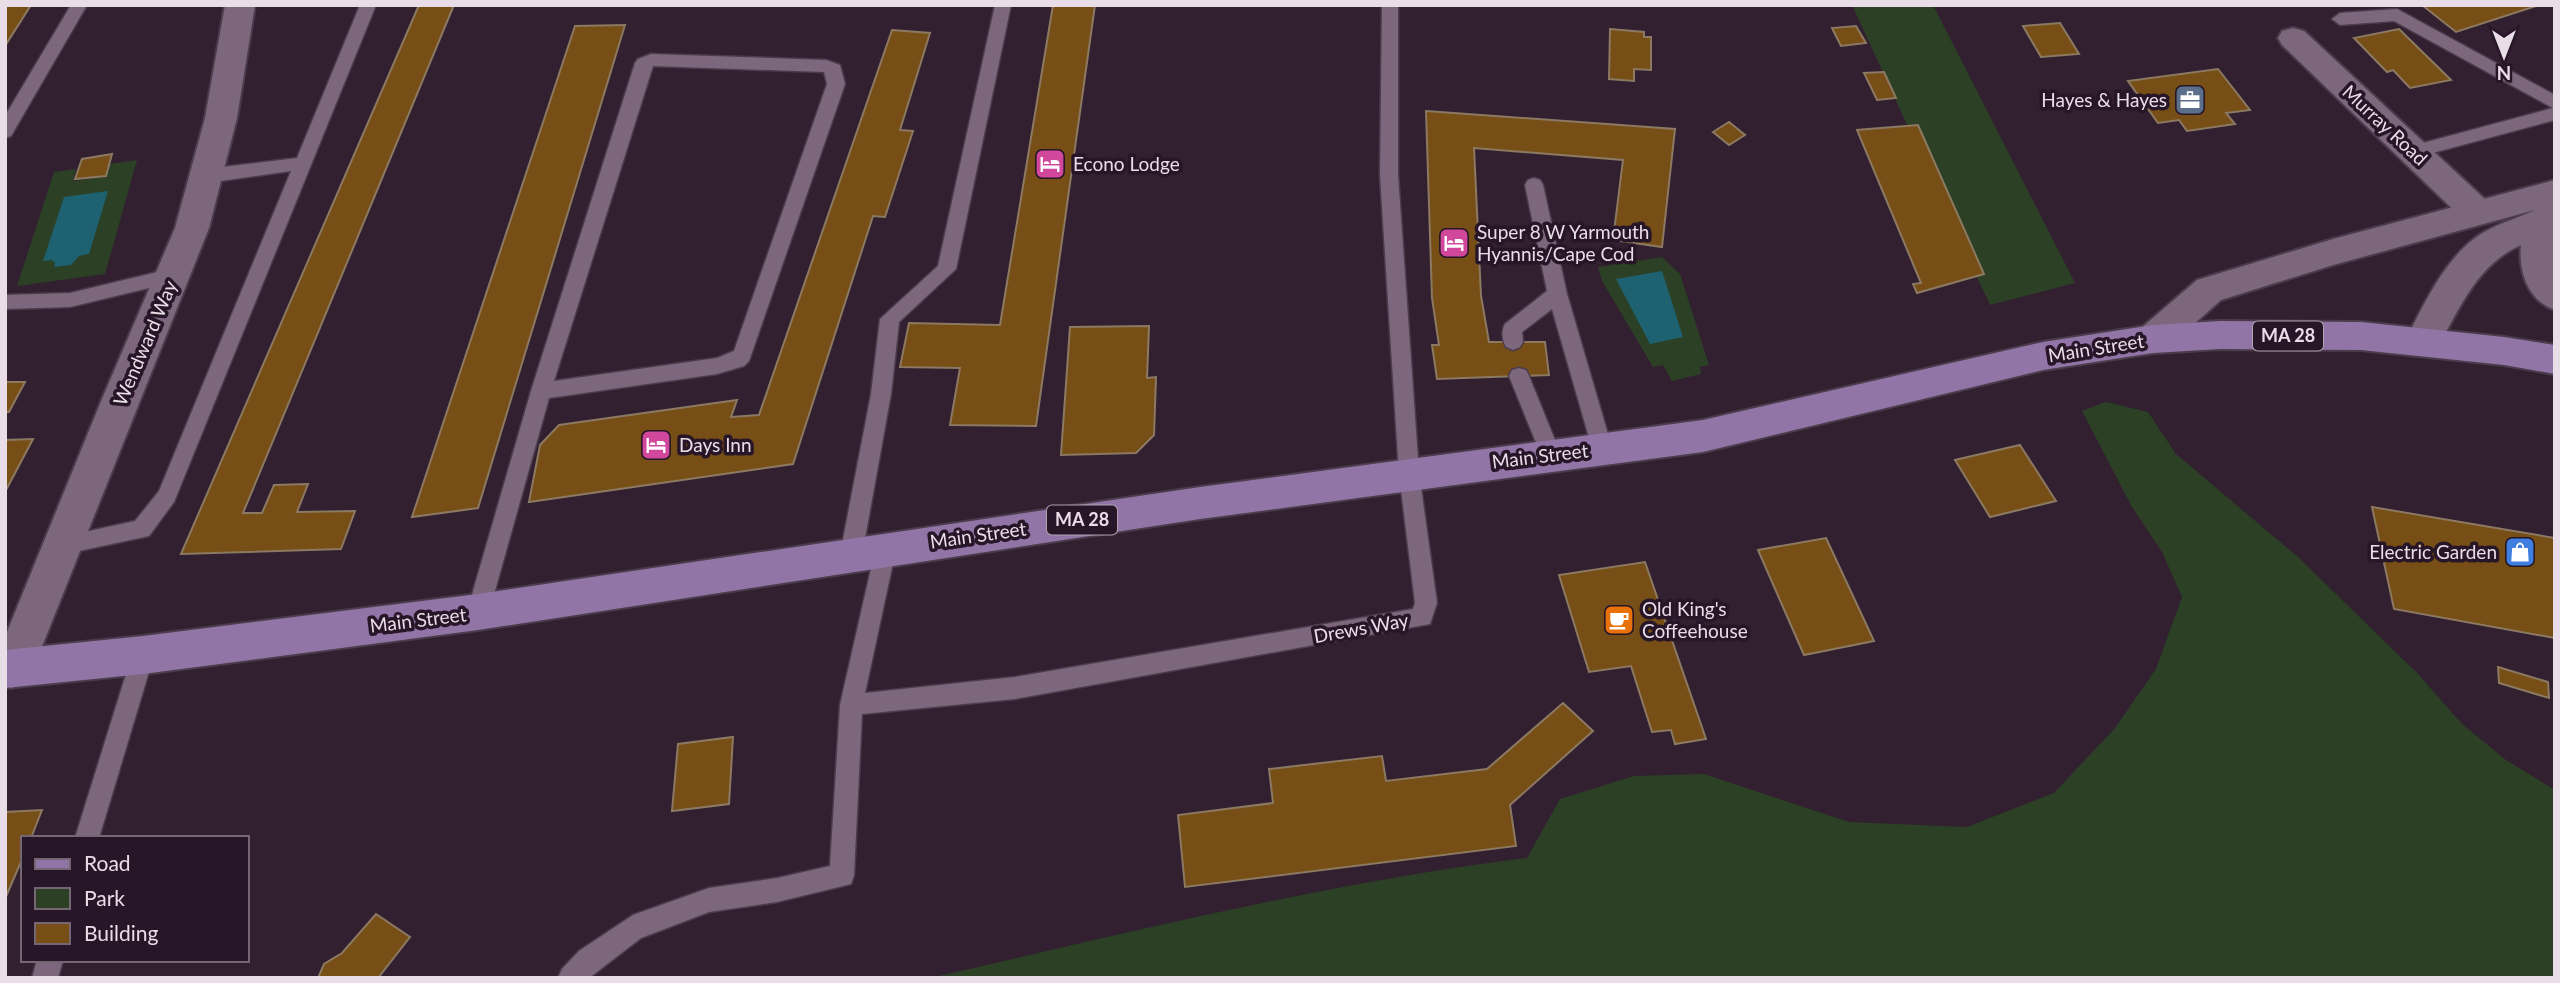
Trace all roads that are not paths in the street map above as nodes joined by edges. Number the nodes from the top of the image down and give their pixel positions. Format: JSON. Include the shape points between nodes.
{"nodes":[{"id":1,"x":79,"y":5,"type":"edge"},
{"id":2,"x":240,"y":5,"type":"edge"},
{"id":3,"x":369,"y":5,"type":"edge"},
{"id":4,"x":1003,"y":5,"type":"edge"},
{"id":5,"x":1390,"y":5,"type":"edge"},
{"id":6,"x":2340,"y":19,"type":"dead end"},
{"id":7,"x":2293,"y":38,"type":"dead end"},
{"id":8,"x":2555,"y":103,"type":"edge"},
{"id":9,"x":2555,"y":114,"type":"edge"},
{"id":10,"x":5,"y":132,"type":"edge"},
{"id":11,"x":2414,"y":152,"type":"junction"},
{"id":12,"x":305,"y":163,"type":"junction"},
{"id":13,"x":206,"y":176,"type":"junction"},
{"id":14,"x":1534,"y":185,"type":"dead end"},
{"id":15,"x":2555,"y":192,"type":"edge"},
{"id":16,"x":2476,"y":211,"type":"junction"},
{"id":17,"x":2548,"y":219,"type":"edge"},
{"id":18,"x":174,"y":275,"type":"junction"},
{"id":19,"x":1557,"y":294,"type":"junction"},
{"id":20,"x":2555,"y":296,"type":"edge"},
{"id":21,"x":5,"y":302,"type":"edge"},
{"id":22,"x":2153,"y":339,"type":"junction"},
{"id":23,"x":2423,"y":341,"type":"junction"},
{"id":24,"x":1513,"y":342,"type":"dead end"},
{"id":25,"x":2555,"y":359,"type":"edge"},
{"id":26,"x":1519,"y":376,"type":"dead end"},
{"id":27,"x":541,"y":391,"type":"junction"},
{"id":28,"x":1602,"y":449,"type":"junction"},
{"id":29,"x":1551,"y":455,"type":"junction"},
{"id":30,"x":1409,"y":473,"type":"junction"},
{"id":31,"x":65,"y":545,"type":"junction"},
{"id":32,"x":868,"y":552,"type":"junction"},
{"id":33,"x":478,"y":612,"type":"junction"},
{"id":34,"x":144,"y":655,"type":"junction"},
{"id":35,"x":9,"y":669,"type":"edge"},
{"id":36,"x":850,"y":705,"type":"junction"},
{"id":37,"x":89,"y":836,"type":"edge"},
{"id":38,"x":571,"y":978,"type":"edge"}],
"edges":[{"from":1,"to":10,"type":"lane"},
{"from":2,"to":13,"type":"street","name":"Wendward Way","via":[[228,93]]},
{"from":3,"to":12,"type":"lane"},
{"from":4,"to":32,"type":"lane","via":[[947,269],[890,318]]},
{"from":5,"to":30,"type":"lane","name":"Drews Way","via":[[1390,175]]},
{"from":6,"to":8,"type":"lane","via":[[2397,15]]},
{"from":7,"to":11,"type":"street","name":"Murray Road"},
{"from":9,"to":11,"type":"lane"},
{"from":11,"to":16,"type":"street","name":"Murray Road"},
{"from":12,"to":13,"type":"lane"},
{"from":12,"to":31,"type":"lane","via":[[167,496],[141,530]]},
{"from":13,"to":18,"type":"street","name":"Wendward Way"},
{"from":14,"to":19,"type":"lane"},
{"from":15,"to":16,"type":"street","name":"Main Street"},
{"from":16,"to":22,"type":"street","name":"Main Street","via":[[2209,290]]},
{"from":17,"to":20,"type":"street","via":[[2536,254],[2538,275]]},
{"from":17,"to":23,"type":"street","via":[[2488,247],[2466,272]]},
{"from":18,"to":21,"type":"lane","via":[[69,300]]},
{"from":18,"to":31,"type":"street","name":"Wendward Way","via":[[120,398]]},
{"from":19,"to":24,"type":"lane","via":[[1513,329]]},
{"from":19,"to":28,"type":"lane"},
{"from":22,"to":23,"type":"main road","name":"Main Street","number":"MA 28","via":[[2220,335]]},
{"from":22,"to":28,"type":"main road","name":"Main Street","number":"MA 28","via":[[2043,356],[1703,436]]},
{"from":23,"to":25,"type":"main road","number":"MA 28"},
{"from":26,"to":29,"type":"lane"},
{"from":27,"to":27,"type":"lane","via":[[644,63],[834,69],[836,84],[742,355],[717,366]]},
{"from":27,"to":33,"type":"lane"},
{"from":28,"to":29,"type":"main road","name":"Main Street","number":"MA 28"},
{"from":29,"to":30,"type":"main road","name":"Main Street","number":"MA 28"},
{"from":30,"to":32,"type":"main road","name":"Main Street","number":"MA 28"},
{"from":30,"to":36,"type":"lane","name":"Drews Way","via":[[1426,603],[1422,617],[1015,688]]},
{"from":31,"to":35,"type":"street","name":"Wendward Way"},
{"from":32,"to":33,"type":"main road","name":"Main Street","number":"MA 28"},
{"from":32,"to":36,"type":"lane"},
{"from":33,"to":34,"type":"main road","name":"Main Street","number":"MA 28"},
{"from":34,"to":35,"type":"main road","name":"Main Street","number":"MA 28"},
{"from":34,"to":37,"type":"lane"},
{"from":36,"to":38,"type":"lane","via":[[842,875],[709,900],[633,928]]}]}
